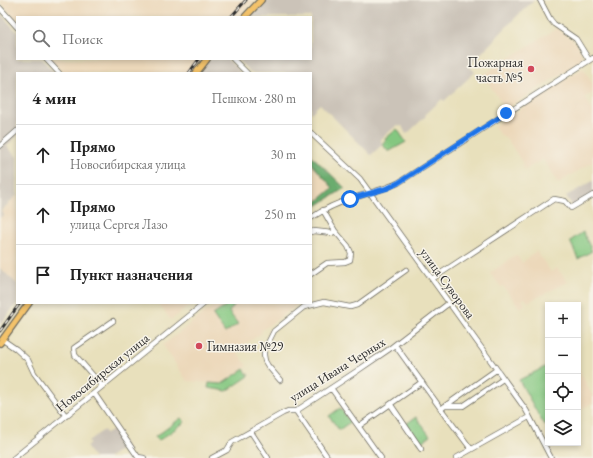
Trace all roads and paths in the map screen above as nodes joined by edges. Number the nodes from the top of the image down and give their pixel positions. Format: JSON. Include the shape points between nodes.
{"nodes":[{"id":1,"x":261,"y":0,"type":"edge"},
{"id":2,"x":540,"y":0,"type":"edge"},
{"id":3,"x":0,"y":8,"type":"edge"},
{"id":4,"x":246,"y":16,"type":"edge"},
{"id":5,"x":16,"y":26,"type":"edge"},
{"id":6,"x":591,"y":59,"type":"edge"},
{"id":7,"x":47,"y":60,"type":"edge"},
{"id":8,"x":206,"y":60,"type":"edge"},
{"id":9,"x":234,"y":60,"type":"edge"},
{"id":10,"x":58,"y":72,"type":"edge"},
{"id":11,"x":197,"y":72,"type":"edge"},
{"id":12,"x":246,"y":72,"type":"edge"},
{"id":13,"x":16,"y":132,"type":"edge"},
{"id":14,"x":312,"y":134,"type":"edge"},
{"id":15,"x":0,"y":146,"type":"edge"},
{"id":16,"x":370,"y":193,"type":"junction"},
{"id":17,"x":593,"y":195,"type":"edge"},
{"id":18,"x":323,"y":210,"type":"junction"},
{"id":19,"x":312,"y":217,"type":"edge"},
{"id":20,"x":335,"y":231,"type":"junction"},
{"id":21,"x":312,"y":232,"type":"edge"},
{"id":22,"x":406,"y":270,"type":"dead end"},
{"id":23,"x":312,"y":273,"type":"edge"},
{"id":24,"x":432,"y":279,"type":"junction"},
{"id":25,"x":449,"y":303,"type":"junction"},
{"id":26,"x":28,"y":304,"type":"edge"},
{"id":27,"x":204,"y":304,"type":"edge"},
{"id":28,"x":312,"y":304,"type":"edge"},
{"id":29,"x":303,"y":305,"type":"edge"},
{"id":30,"x":113,"y":320,"type":"dead end"},
{"id":31,"x":1,"y":342,"type":"edge"},
{"id":32,"x":395,"y":345,"type":"junction"},
{"id":33,"x":496,"y":370,"type":"junction"},
{"id":34,"x":503,"y":379,"type":"junction"},
{"id":35,"x":280,"y":380,"type":"dead end"},
{"id":36,"x":422,"y":382,"type":"junction"},
{"id":37,"x":102,"y":386,"type":"junction"},
{"id":38,"x":331,"y":388,"type":"junction"},
{"id":39,"x":94,"y":393,"type":"junction"},
{"id":40,"x":391,"y":405,"type":"junction"},
{"id":41,"x":443,"y":408,"type":"junction"},
{"id":42,"x":296,"y":411,"type":"junction"},
{"id":43,"x":66,"y":416,"type":"junction"},
{"id":44,"x":529,"y":417,"type":"junction"},
{"id":45,"x":359,"y":426,"type":"junction"},
{"id":46,"x":251,"y":432,"type":"junction"},
{"id":47,"x":421,"y":449,"type":"dead end"},
{"id":48,"x":471,"y":450,"type":"junction"},
{"id":49,"x":14,"y":458,"type":"edge"},
{"id":50,"x":144,"y":458,"type":"edge"},
{"id":51,"x":212,"y":458,"type":"edge"},
{"id":52,"x":268,"y":458,"type":"edge"},
{"id":53,"x":328,"y":458,"type":"edge"},
{"id":54,"x":381,"y":458,"type":"edge"},
{"id":55,"x":456,"y":458,"type":"edge"},
{"id":56,"x":551,"y":458,"type":"edge"}],
"edges":[{"from":1,"to":4,"type":"main road"},
{"from":2,"to":6,"type":"street","via":[[554,24],[576,39]]},
{"from":3,"to":5,"type":"street"},
{"from":6,"to":16,"type":"street","via":[[398,183]]},
{"from":7,"to":10,"type":"street"},
{"from":8,"to":11,"type":"main road"},
{"from":9,"to":12,"type":"street"},
{"from":13,"to":15,"type":"street"},
{"from":14,"to":16,"type":"street","name":"улица Суворова","via":[[360,179]]},
{"from":16,"to":18,"type":"street"},
{"from":16,"to":24,"type":"street","name":"улица Суворова"},
{"from":17,"to":24,"type":"street","via":[[570,208],[565,201],[554,199]]},
{"from":18,"to":19,"type":"street"},
{"from":18,"to":20,"type":"street"},
{"from":20,"to":21,"type":"street"},
{"from":20,"to":23,"type":"street","via":[[348,246],[350,260],[327,264]]},
{"from":22,"to":28,"type":"street","via":[[357,305],[350,307],[324,302]]},
{"from":24,"to":25,"type":"street","name":"улица Суворова"},
{"from":25,"to":32,"type":"street","name":"улица Ивана Черных"},
{"from":25,"to":33,"type":"street","name":"улица Суворова"},
{"from":26,"to":31,"type":"main road"},
{"from":27,"to":37,"type":"street","name":"Новосибирская улица"},
{"from":29,"to":35,"type":"street","via":[[274,331],[264,350],[265,361]]},
{"from":30,"to":37,"type":"street","via":[[74,348],[75,355]]},
{"from":31,"to":43,"type":"street","via":[[16,349],[28,360],[34,373]]},
{"from":32,"to":36,"type":"street"},
{"from":32,"to":38,"type":"street","name":"улица Ивана Черных"},
{"from":33,"to":34,"type":"street","name":"улица Суворова"},
{"from":33,"to":41,"type":"street"},
{"from":34,"to":41,"type":"street","via":[[463,406]]},
{"from":34,"to":44,"type":"street","name":"улица Суворова"},
{"from":36,"to":40,"type":"street"},
{"from":36,"to":41,"type":"street"},
{"from":37,"to":39,"type":"street","name":"Новосибирская улица"},
{"from":38,"to":42,"type":"street","name":"улица Ивана Черных"},
{"from":38,"to":45,"type":"street"},
{"from":39,"to":43,"type":"street","name":"Новосибирская улица"},
{"from":39,"to":50,"type":"street","via":[[138,456]]},
{"from":40,"to":45,"type":"street"},
{"from":40,"to":47,"type":"street"},
{"from":41,"to":48,"type":"street"},
{"from":42,"to":46,"type":"street","name":"улица Ивана Черных","via":[[283,413]]},
{"from":42,"to":53,"type":"street"},
{"from":43,"to":49,"type":"street","name":"Новосибирская улица"},
{"from":44,"to":48,"type":"street"},
{"from":44,"to":56,"type":"street","name":"улица Суворова"},
{"from":45,"to":54,"type":"street"},
{"from":46,"to":51,"type":"street","name":"улица Ивана Черных","via":[[232,442],[227,450]]},
{"from":46,"to":52,"type":"street"},
{"from":48,"to":55,"type":"street"}]}
